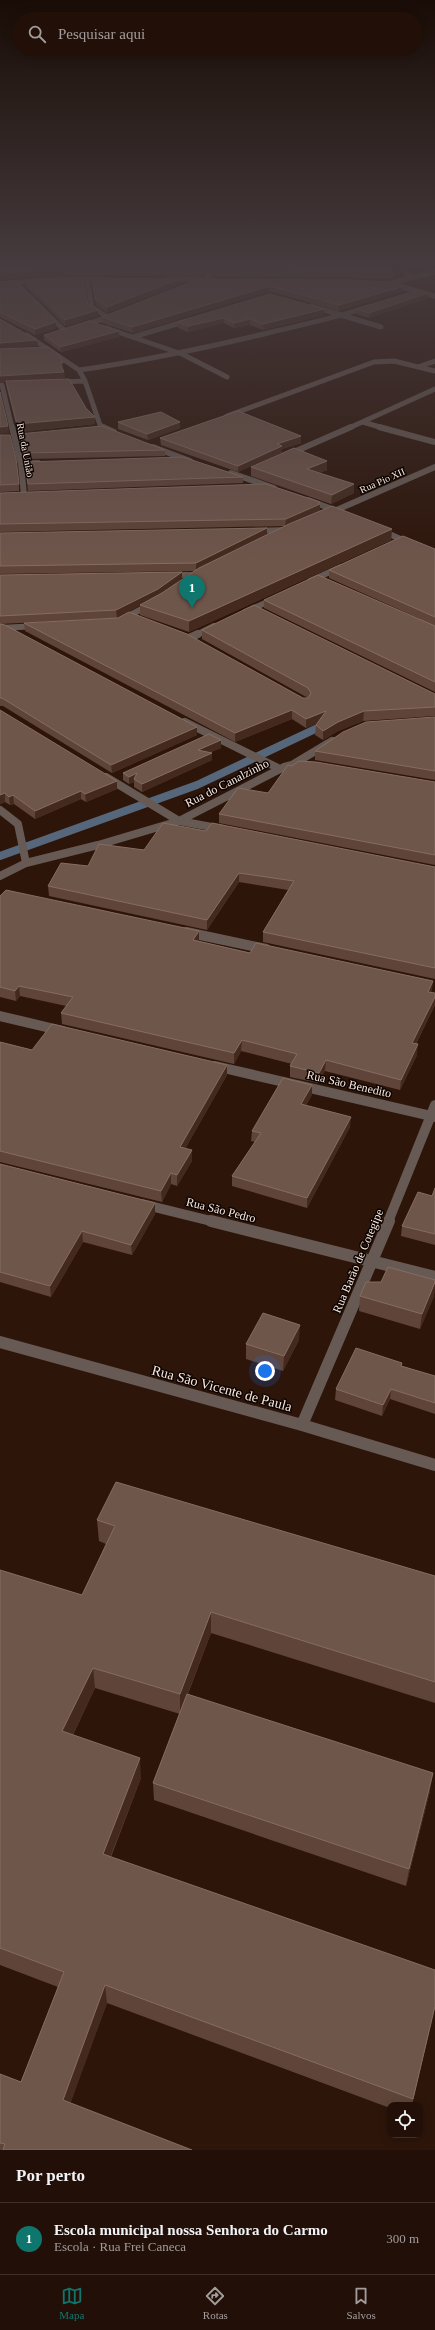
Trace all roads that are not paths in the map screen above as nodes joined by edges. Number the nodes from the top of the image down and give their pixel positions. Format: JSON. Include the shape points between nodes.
{"nodes":[{"id":1,"x":68,"y":362,"type":"edge"},
{"id":2,"x":139,"y":362,"type":"edge"},
{"id":3,"x":198,"y":362,"type":"edge"},
{"id":4,"x":373,"y":362,"type":"edge"},
{"id":5,"x":399,"y":362,"type":"edge"},
{"id":6,"x":431,"y":362,"type":"edge"},
{"id":7,"x":418,"y":367,"type":"junction"},
{"id":8,"x":79,"y":370,"type":"junction"},
{"id":9,"x":435,"y":371,"type":"edge"},
{"id":10,"x":227,"y":377,"type":"dead end"},
{"id":11,"x":85,"y":381,"type":"junction"},
{"id":12,"x":55,"y":382,"type":"edge"},
{"id":13,"x":9,"y":384,"type":"edge"},
{"id":14,"x":1,"y":385,"type":"edge"},
{"id":15,"x":435,"y":389,"type":"edge"},
{"id":16,"x":219,"y":418,"type":"edge"},
{"id":17,"x":363,"y":422,"type":"junction"},
{"id":18,"x":94,"y":428,"type":"edge"},
{"id":19,"x":102,"y":428,"type":"junction"},
{"id":20,"x":23,"y":436,"type":"edge"},
{"id":21,"x":124,"y":436,"type":"edge"},
{"id":22,"x":15,"y":437,"type":"junction"},
{"id":23,"x":8,"y":438,"type":"edge"},
{"id":24,"x":153,"y":442,"type":"dead end"},
{"id":25,"x":435,"y":442,"type":"edge"},
{"id":26,"x":283,"y":457,"type":"edge"},
{"id":27,"x":170,"y":460,"type":"edge"},
{"id":28,"x":186,"y":460,"type":"junction"},
{"id":29,"x":45,"y":463,"type":"edge"},
{"id":30,"x":21,"y":464,"type":"junction"},
{"id":31,"x":200,"y":464,"type":"edge"},
{"id":32,"x":435,"y":467,"type":"edge"},
{"id":33,"x":226,"y":472,"type":"edge"},
{"id":34,"x":247,"y":473,"type":"dead end"},
{"id":35,"x":240,"y":476,"type":"junction"},
{"id":36,"x":270,"y":487,"type":"junction"},
{"id":37,"x":254,"y":488,"type":"edge"},
{"id":38,"x":277,"y":490,"type":"edge"},
{"id":39,"x":16,"y":495,"type":"edge"},
{"id":40,"x":24,"y":495,"type":"junction"},
{"id":41,"x":32,"y":495,"type":"edge"},
{"id":42,"x":299,"y":497,"type":"edge"},
{"id":43,"x":336,"y":510,"type":"junction"},
{"id":44,"x":343,"y":513,"type":"edge"},
{"id":45,"x":324,"y":515,"type":"edge"},
{"id":46,"x":372,"y":526,"type":"edge"},
{"id":47,"x":247,"y":531,"type":"edge"},
{"id":48,"x":273,"y":537,"type":"edge"},
{"id":49,"x":401,"y":540,"type":"junction"},
{"id":50,"x":394,"y":543,"type":"edge"},
{"id":51,"x":435,"y":554,"type":"edge"},
{"id":52,"x":345,"y":565,"type":"edge"},
{"id":53,"x":204,"y":572,"type":"edge"},
{"id":54,"x":197,"y":575,"type":"junction"},
{"id":55,"x":158,"y":576,"type":"edge"},
{"id":56,"x":317,"y":578,"type":"junction"},
{"id":57,"x":324,"y":581,"type":"edge"},
{"id":58,"x":184,"y":583,"type":"edge"},
{"id":59,"x":303,"y":585,"type":"edge"},
{"id":60,"x":281,"y":595,"type":"edge"},
{"id":61,"x":160,"y":600,"type":"edge"},
{"id":62,"x":253,"y":608,"type":"junction"},
{"id":63,"x":260,"y":612,"type":"edge"},
{"id":64,"x":238,"y":615,"type":"edge"},
{"id":65,"x":129,"y":616,"type":"junction"},
{"id":66,"x":142,"y":620,"type":"edge"},
{"id":67,"x":224,"y":622,"type":"edge"},
{"id":68,"x":113,"y":624,"type":"edge"},
{"id":69,"x":45,"y":626,"type":"edge"},
{"id":70,"x":3,"y":627,"type":"edge"},
{"id":71,"x":20,"y":635,"type":"edge"},
{"id":72,"x":189,"y":639,"type":"edge"},
{"id":73,"x":174,"y":716,"type":"edge"},
{"id":74,"x":340,"y":736,"type":"edge"},
{"id":75,"x":292,"y":765,"type":"junction"},
{"id":76,"x":309,"y":765,"type":"edge"},
{"id":77,"x":280,"y":770,"type":"junction"},
{"id":78,"x":97,"y":772,"type":"edge"},
{"id":79,"x":0,"y":810,"type":"edge"},
{"id":80,"x":179,"y":821,"type":"junction"},
{"id":81,"x":233,"y":831,"type":"edge"},
{"id":82,"x":25,"y":860,"type":"junction"},
{"id":83,"x":0,"y":876,"type":"edge"},
{"id":84,"x":179,"y":930,"type":"edge"},
{"id":85,"x":272,"y":950,"type":"edge"},
{"id":86,"x":0,"y":1016,"type":"edge"},
{"id":87,"x":77,"y":1034,"type":"edge"},
{"id":88,"x":208,"y":1064,"type":"edge"},
{"id":89,"x":434,"y":1113,"type":"edge"},
{"id":90,"x":129,"y":1200,"type":"edge"},
{"id":91,"x":373,"y":1261,"type":"junction"},
{"id":92,"x":435,"y":1277,"type":"edge"},
{"id":93,"x":0,"y":1342,"type":"edge"},
{"id":94,"x":302,"y":1425,"type":"junction"},
{"id":95,"x":435,"y":1465,"type":"edge"}],
"edges":[{"from":1,"to":8,"type":"street"},
{"from":2,"to":8,"type":"street"},
{"from":3,"to":10,"type":"street"},
{"from":4,"to":16,"type":"street"},
{"from":5,"to":7,"type":"street"},
{"from":6,"to":7,"type":"street"},
{"from":7,"to":9,"type":"street"},
{"from":8,"to":11,"type":"street"},
{"from":11,"to":12,"type":"street"},
{"from":11,"to":19,"type":"street"},
{"from":13,"to":14,"type":"street"},
{"from":14,"to":22,"type":"street","name":"Rua da União"},
{"from":15,"to":17,"type":"street"},
{"from":17,"to":25,"type":"street"},
{"from":17,"to":26,"type":"street"},
{"from":18,"to":19,"type":"street"},
{"from":19,"to":21,"type":"street"},
{"from":20,"to":22,"type":"street"},
{"from":22,"to":23,"type":"street"},
{"from":22,"to":30,"type":"street","name":"Rua da União"},
{"from":24,"to":28,"type":"street","via":[[146,445]]},
{"from":27,"to":28,"type":"street"},
{"from":28,"to":31,"type":"street"},
{"from":29,"to":30,"type":"street"},
{"from":30,"to":40,"type":"street","name":"Rua da União"},
{"from":32,"to":43,"type":"street","name":"Rua Pio XII"},
{"from":33,"to":35,"type":"street"},
{"from":34,"to":35,"type":"street"},
{"from":35,"to":36,"type":"street"},
{"from":36,"to":37,"type":"street"},
{"from":36,"to":38,"type":"street"},
{"from":39,"to":40,"type":"street"},
{"from":40,"to":41,"type":"street"},
{"from":42,"to":43,"type":"street"},
{"from":43,"to":44,"type":"street"},
{"from":43,"to":45,"type":"street","name":"Rua Pio XII"},
{"from":46,"to":49,"type":"street"},
{"from":47,"to":48,"type":"street","via":[[290,529]]},
{"from":49,"to":50,"type":"street"},
{"from":49,"to":51,"type":"street"},
{"from":52,"to":56,"type":"street"},
{"from":53,"to":54,"type":"street"},
{"from":54,"to":55,"type":"street"},
{"from":54,"to":58,"type":"street"},
{"from":56,"to":57,"type":"street"},
{"from":56,"to":59,"type":"street"},
{"from":60,"to":62,"type":"street"},
{"from":61,"to":65,"type":"street"},
{"from":62,"to":63,"type":"street"},
{"from":62,"to":64,"type":"street"},
{"from":65,"to":66,"type":"street"},
{"from":65,"to":68,"type":"street"},
{"from":67,"to":72,"type":"street"},
{"from":69,"to":70,"type":"street"},
{"from":70,"to":71,"type":"street"},
{"from":73,"to":77,"type":"street","via":[[206,737]]},
{"from":74,"to":75,"type":"street","name":"Rua do Canalzinho"},
{"from":75,"to":76,"type":"street"},
{"from":75,"to":77,"type":"street","name":"Rua do Canalzinho"},
{"from":77,"to":80,"type":"street","name":"Rua do Canalzinho"},
{"from":78,"to":80,"type":"street","via":[[114,779],[139,798]]},
{"from":79,"to":82,"type":"street","via":[[18,824]]},
{"from":80,"to":81,"type":"street"},
{"from":80,"to":82,"type":"street","name":"Rua do Canalzinho","via":[[98,845]]},
{"from":82,"to":83,"type":"street","name":"Rua do Canalzinho"},
{"from":84,"to":85,"type":"street"},
{"from":86,"to":87,"type":"street"},
{"from":88,"to":89,"type":"street","name":"Rua São Benedito"},
{"from":89,"to":91,"type":"street","name":"Rua Barão de Cotegipe"},
{"from":90,"to":91,"type":"street","name":"Rua São Pedro"},
{"from":91,"to":92,"type":"street","name":"Rua São Pedro"},
{"from":91,"to":94,"type":"street","name":"Rua Barão de Cotegipe"},
{"from":93,"to":94,"type":"street","name":"Rua São Vicente de Paula"},
{"from":94,"to":95,"type":"street","name":"Rua São Vicente de Paula"}]}
